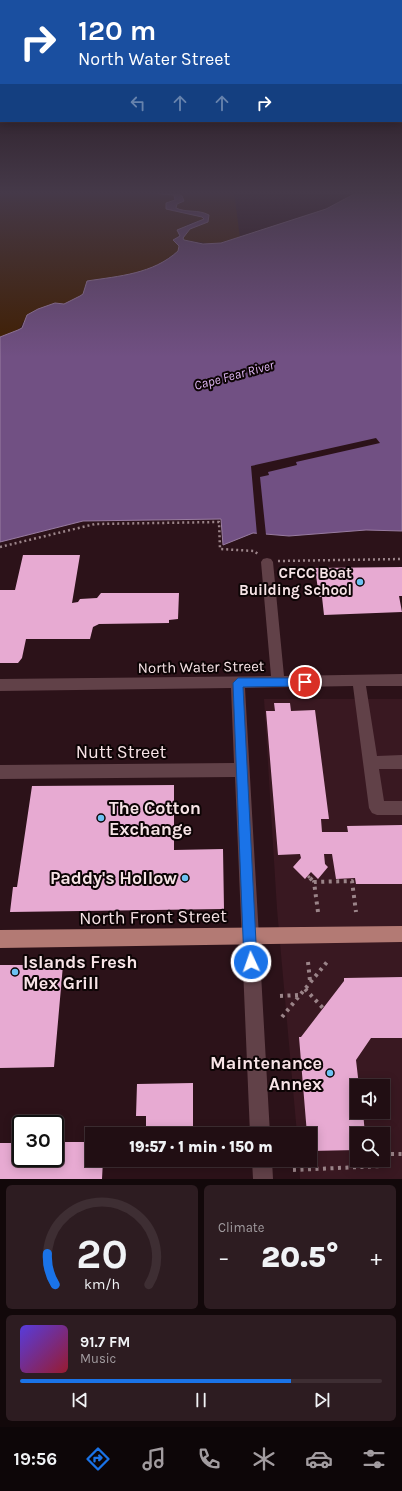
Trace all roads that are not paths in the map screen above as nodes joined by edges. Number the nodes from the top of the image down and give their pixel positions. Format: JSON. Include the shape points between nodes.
{"nodes":[{"id":1,"x":267,"y":562,"type":"road end"},
{"id":2,"x":402,"y":680,"type":"edge"},
{"id":3,"x":359,"y":681,"type":"junction"},
{"id":4,"x":278,"y":682,"type":"junction"},
{"id":5,"x":238,"y":683,"type":"junction"},
{"id":6,"x":0,"y":685,"type":"edge"},
{"id":7,"x":402,"y":762,"type":"edge"},
{"id":8,"x":371,"y":763,"type":"junction"},
{"id":9,"x":242,"y":770,"type":"junction"},
{"id":10,"x":0,"y":772,"type":"edge"},
{"id":11,"x":402,"y":808,"type":"edge"},
{"id":12,"x":402,"y":934,"type":"edge"},
{"id":13,"x":249,"y":936,"type":"junction"},
{"id":14,"x":0,"y":940,"type":"edge"},
{"id":15,"x":260,"y":1127,"type":"edge"},
{"id":16,"x":262,"y":1167,"type":"edge"},
{"id":17,"x":263,"y":1179,"type":"edge"}],
"edges":[{"from":1,"to":4,"type":"street"},
{"from":2,"to":3,"type":"street","name":"North Water Street"},
{"from":3,"to":4,"type":"street","name":"North Water Street"},
{"from":3,"to":8,"type":"street"},
{"from":4,"to":5,"type":"street","name":"North Water Street"},
{"from":5,"to":6,"type":"street","name":"North Water Street"},
{"from":5,"to":9,"type":"street"},
{"from":7,"to":8,"type":"street"},
{"from":8,"to":11,"type":"street","via":[[378,808]]},
{"from":9,"to":10,"type":"street","name":"Nutt Street"},
{"from":9,"to":13,"type":"street"},
{"from":12,"to":13,"type":"main road","name":"North Front Street"},
{"from":13,"to":14,"type":"main road","name":"North Front Street"},
{"from":13,"to":15,"type":"street"},
{"from":16,"to":17,"type":"street"}]}
